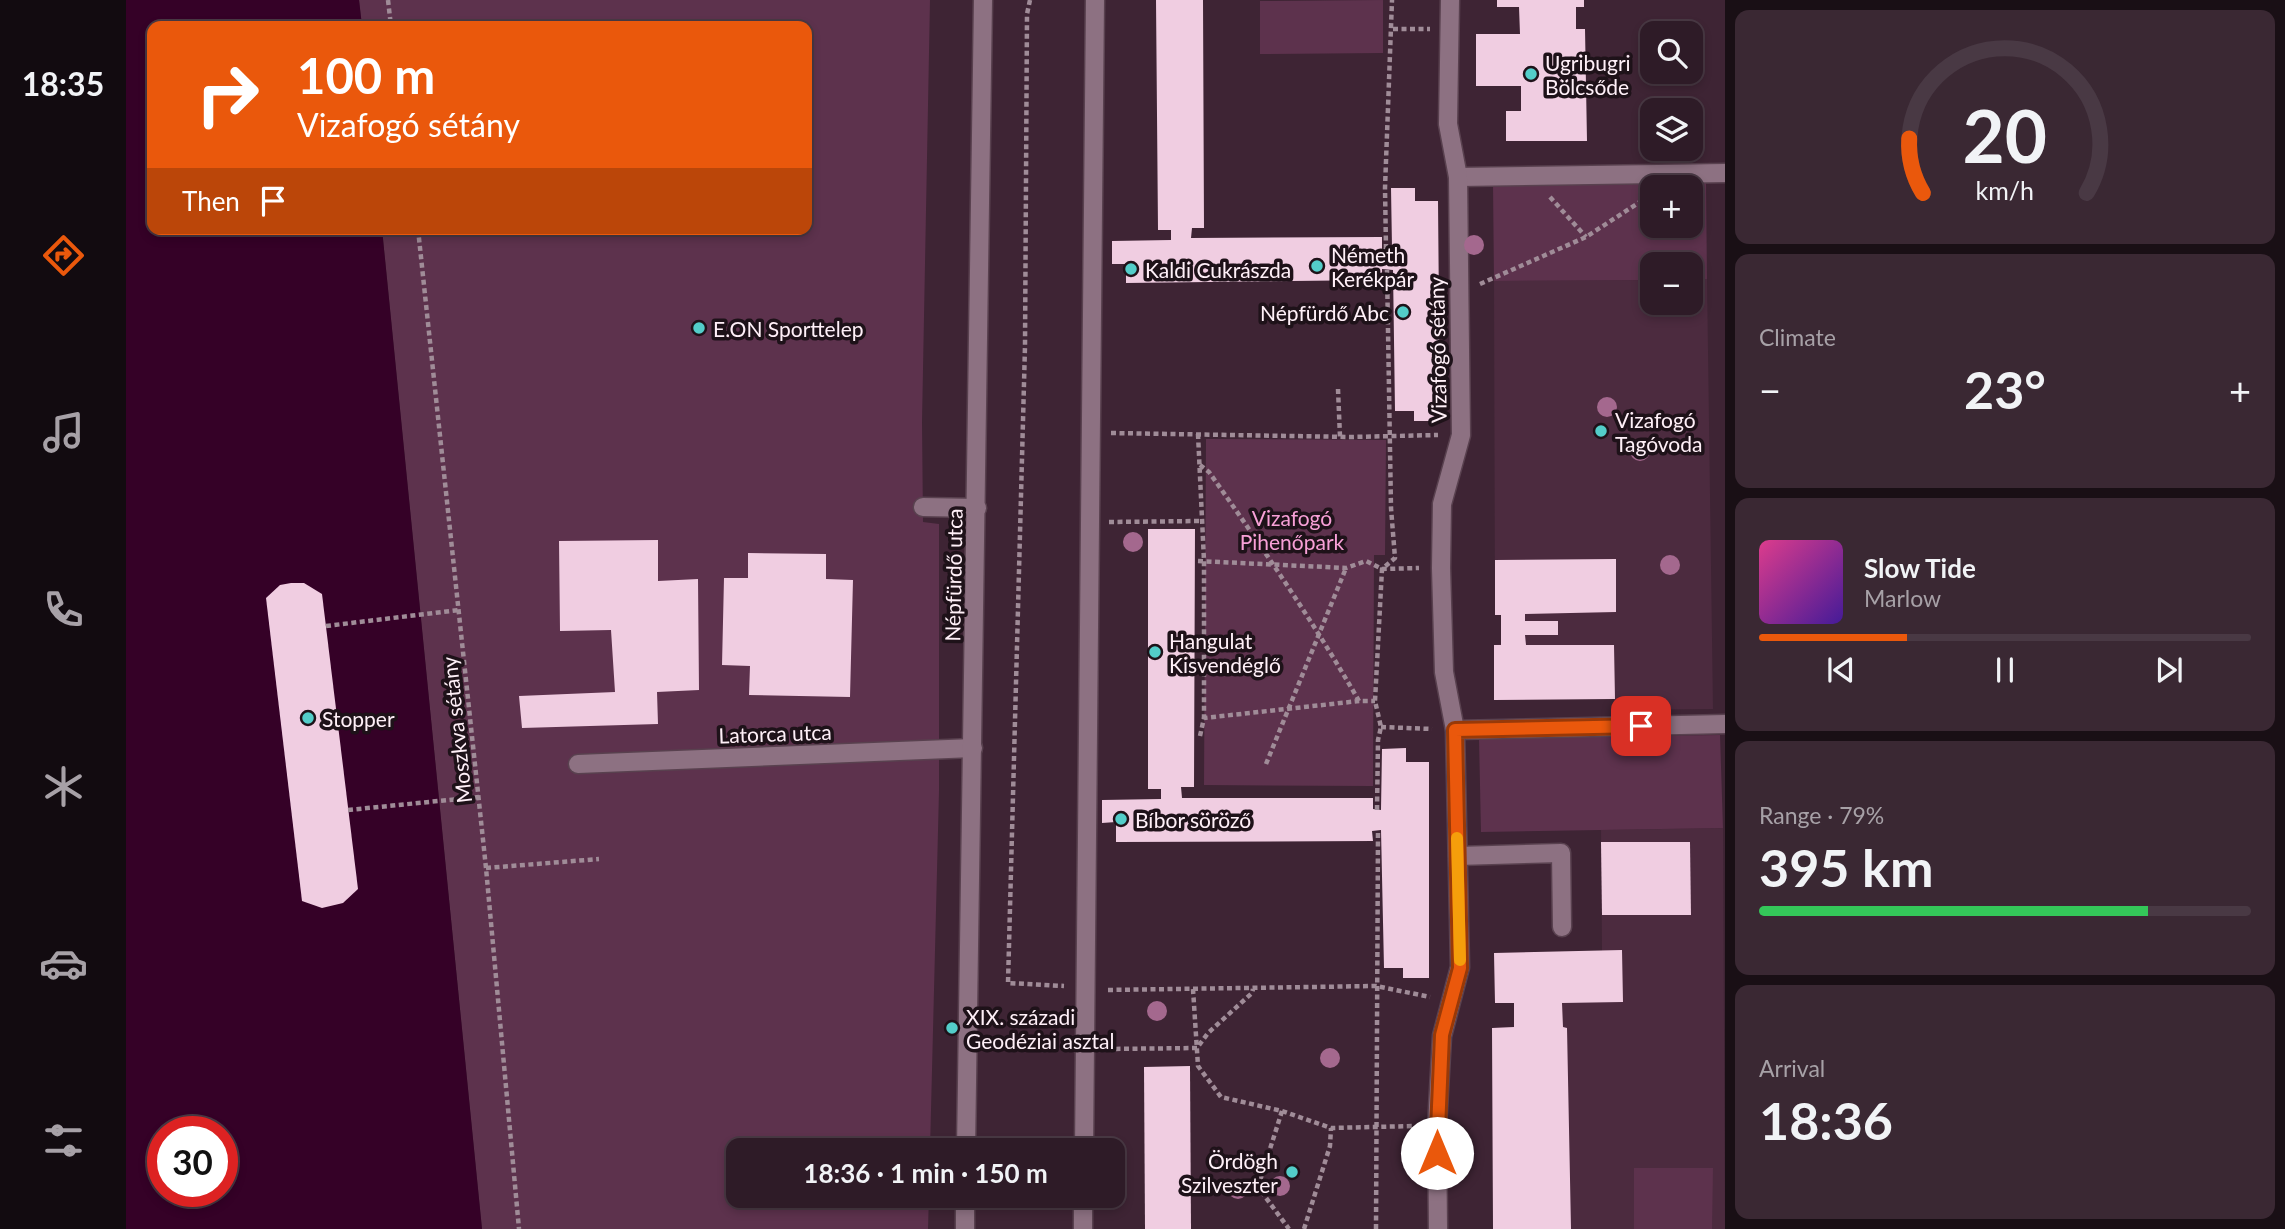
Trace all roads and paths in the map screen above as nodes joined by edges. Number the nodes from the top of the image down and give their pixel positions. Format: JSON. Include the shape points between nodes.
{"nodes":[{"id":1,"x":388,"y":0,"type":"edge"},
{"id":2,"x":983,"y":0,"type":"edge"},
{"id":3,"x":1030,"y":0,"type":"edge"},
{"id":4,"x":1095,"y":0,"type":"edge"},
{"id":5,"x":1392,"y":0,"type":"edge"},
{"id":6,"x":1450,"y":0,"type":"edge"},
{"id":7,"x":390,"y":21,"type":"edge"},
{"id":8,"x":1393,"y":29,"type":"junction"},
{"id":9,"x":1451,"y":29,"type":"junction"},
{"id":10,"x":1725,"y":173,"type":"edge"},
{"id":11,"x":1539,"y":176,"type":"junction"},
{"id":12,"x":1458,"y":177,"type":"junction"},
{"id":13,"x":1640,"y":203,"type":"edge"},
{"id":14,"x":419,"y":235,"type":"edge"},
{"id":15,"x":1586,"y":237,"type":"junction"},
{"id":16,"x":1387,"y":249,"type":"dead end"},
{"id":17,"x":1387,"y":270,"type":"dead end"},
{"id":18,"x":1459,"y":289,"type":"junction"},
{"id":19,"x":1338,"y":389,"type":"dead end"},
{"id":20,"x":1093,"y":433,"type":"junction"},
{"id":21,"x":1198,"y":434,"type":"junction"},
{"id":22,"x":1461,"y":435,"type":"junction"},
{"id":23,"x":1340,"y":437,"type":"junction"},
{"id":24,"x":1390,"y":437,"type":"junction"},
{"id":25,"x":1200,"y":465,"type":"junction"},
{"id":26,"x":923,"y":507,"type":"dead end"},
{"id":27,"x":976,"y":508,"type":"junction"},
{"id":28,"x":1202,"y":521,"type":"junction"},
{"id":29,"x":1091,"y":523,"type":"junction"},
{"id":30,"x":1201,"y":561,"type":"junction"},
{"id":31,"x":1274,"y":564,"type":"junction"},
{"id":32,"x":1346,"y":568,"type":"junction"},
{"id":33,"x":1441,"y":568,"type":"junction"},
{"id":34,"x":1382,"y":569,"type":"junction"},
{"id":35,"x":459,"y":610,"type":"junction"},
{"id":36,"x":326,"y":626,"type":"dead end"},
{"id":37,"x":1320,"y":633,"type":"junction"},
{"id":38,"x":1359,"y":701,"type":"junction"},
{"id":39,"x":1375,"y":701,"type":"junction"},
{"id":40,"x":1288,"y":709,"type":"junction"},
{"id":41,"x":1204,"y":719,"type":"junction"},
{"id":42,"x":1725,"y":724,"type":"edge"},
{"id":43,"x":1381,"y":727,"type":"junction"},
{"id":44,"x":1455,"y":730,"type":"junction"},
{"id":45,"x":1200,"y":736,"type":"dead end"},
{"id":46,"x":973,"y":748,"type":"junction"},
{"id":47,"x":578,"y":764,"type":"dead end"},
{"id":48,"x":1266,"y":764,"type":"dead end"},
{"id":49,"x":479,"y":797,"type":"junction"},
{"id":50,"x":348,"y":810,"type":"dead end"},
{"id":51,"x":1377,"y":810,"type":"dead end"},
{"id":52,"x":1378,"y":830,"type":"dead end"},
{"id":53,"x":1458,"y":856,"type":"junction"},
{"id":54,"x":599,"y":859,"type":"dead end"},
{"id":55,"x":486,"y":868,"type":"junction"},
{"id":56,"x":1562,"y":927,"type":"dead end"},
{"id":57,"x":1376,"y":986,"type":"junction"},
{"id":58,"x":1252,"y":988,"type":"junction"},
{"id":59,"x":1086,"y":989,"type":"junction"},
{"id":60,"x":1193,"y":989,"type":"junction"},
{"id":61,"x":1451,"y":1002,"type":"junction"},
{"id":62,"x":1197,"y":1048,"type":"junction"},
{"id":63,"x":1085,"y":1049,"type":"junction"},
{"id":64,"x":1282,"y":1111,"type":"junction"},
{"id":65,"x":1376,"y":1126,"type":"junction"},
{"id":66,"x":1437,"y":1126,"type":"junction"},
{"id":67,"x":1331,"y":1128,"type":"junction"},
{"id":68,"x":966,"y":1138,"type":"edge"},
{"id":69,"x":1084,"y":1138,"type":"edge"},
{"id":70,"x":965,"y":1208,"type":"edge"},
{"id":71,"x":1083,"y":1208,"type":"edge"},
{"id":72,"x":519,"y":1229,"type":"edge"},
{"id":73,"x":965,"y":1229,"type":"edge"},
{"id":74,"x":1083,"y":1229,"type":"edge"},
{"id":75,"x":1290,"y":1229,"type":"edge"},
{"id":76,"x":1304,"y":1229,"type":"edge"},
{"id":77,"x":1376,"y":1229,"type":"edge"},
{"id":78,"x":1438,"y":1229,"type":"edge"}],
"edges":[{"from":1,"to":7,"type":"path"},
{"from":2,"to":27,"type":"street","name":"Népfürdő utca"},
{"from":3,"to":59,"type":"path","via":[[1009,983]]},
{"from":4,"to":20,"type":"street"},
{"from":5,"to":8,"type":"path"},
{"from":6,"to":9,"type":"street","name":"Vizafogó sétány"},
{"from":8,"to":9,"type":"path"},
{"from":8,"to":16,"type":"path","via":[[1385,188]]},
{"from":9,"to":12,"type":"street","name":"Vizafogó sétány","via":[[1448,124]]},
{"from":10,"to":11,"type":"street"},
{"from":11,"to":12,"type":"street"},
{"from":11,"to":15,"type":"path","via":[[1538,183]]},
{"from":12,"to":18,"type":"street","name":"Vizafogó sétány"},
{"from":13,"to":15,"type":"path"},
{"from":14,"to":35,"type":"path","name":"Moszkva sétány"},
{"from":15,"to":18,"type":"path","via":[[1473,288]]},
{"from":17,"to":24,"type":"path"},
{"from":18,"to":22,"type":"street","name":"Vizafogó sétány"},
{"from":19,"to":23,"type":"path"},
{"from":20,"to":21,"type":"path"},
{"from":20,"to":29,"type":"street"},
{"from":21,"to":23,"type":"path"},
{"from":21,"to":25,"type":"path"},
{"from":22,"to":24,"type":"path"},
{"from":22,"to":33,"type":"street","name":"Vizafogó sétány","via":[[1442,504]]},
{"from":23,"to":24,"type":"path"},
{"from":24,"to":34,"type":"path","via":[[1395,558]]},
{"from":25,"to":28,"type":"path"},
{"from":25,"to":31,"type":"path"},
{"from":26,"to":27,"type":"street"},
{"from":27,"to":46,"type":"street","name":"Népfürdő utca"},
{"from":28,"to":29,"type":"path"},
{"from":28,"to":30,"type":"path"},
{"from":29,"to":59,"type":"street"},
{"from":30,"to":31,"type":"path"},
{"from":30,"to":41,"type":"path"},
{"from":31,"to":32,"type":"path"},
{"from":31,"to":37,"type":"path"},
{"from":32,"to":34,"type":"path","via":[[1366,561]]},
{"from":32,"to":37,"type":"path"},
{"from":33,"to":34,"type":"path"},
{"from":33,"to":44,"type":"street","name":"Vizafogó sétány","via":[[1444,672]]},
{"from":34,"to":39,"type":"path"},
{"from":35,"to":36,"type":"path"},
{"from":35,"to":49,"type":"path","name":"Moszkva sétány"},
{"from":37,"to":38,"type":"path"},
{"from":37,"to":40,"type":"path"},
{"from":38,"to":39,"type":"path"},
{"from":38,"to":40,"type":"path"},
{"from":39,"to":43,"type":"path"},
{"from":40,"to":41,"type":"path"},
{"from":40,"to":48,"type":"path"},
{"from":41,"to":45,"type":"path"},
{"from":42,"to":44,"type":"street"},
{"from":43,"to":44,"type":"path"},
{"from":43,"to":51,"type":"path"},
{"from":44,"to":53,"type":"street","name":"Vizafogó sétány"},
{"from":46,"to":47,"type":"street","name":"Latorca utca"},
{"from":46,"to":68,"type":"street","name":"Népfürdő utca"},
{"from":49,"to":50,"type":"path"},
{"from":49,"to":55,"type":"path","name":"Moszkva sétány"},
{"from":52,"to":57,"type":"path"},
{"from":53,"to":56,"type":"street","via":[[1561,853]]},
{"from":53,"to":61,"type":"street","name":"Vizafogó sétány","via":[[1460,968]]},
{"from":54,"to":55,"type":"path"},
{"from":55,"to":72,"type":"path","name":"Moszkva sétány"},
{"from":57,"to":58,"type":"path"},
{"from":57,"to":61,"type":"path"},
{"from":57,"to":65,"type":"path"},
{"from":58,"to":60,"type":"path"},
{"from":58,"to":62,"type":"path"},
{"from":59,"to":60,"type":"path"},
{"from":59,"to":63,"type":"street"},
{"from":60,"to":62,"type":"path"},
{"from":61,"to":66,"type":"street","name":"Vizafogó sétány","via":[[1442,1035]]},
{"from":62,"to":63,"type":"path"},
{"from":62,"to":64,"type":"path","via":[[1198,1066],[1221,1097]]},
{"from":63,"to":69,"type":"street"},
{"from":64,"to":67,"type":"path"},
{"from":64,"to":75,"type":"path","via":[[1258,1187]]},
{"from":65,"to":66,"type":"path"},
{"from":65,"to":67,"type":"path"},
{"from":65,"to":77,"type":"path"},
{"from":66,"to":78,"type":"street","name":"Vizafogó sétány"},
{"from":67,"to":76,"type":"path","via":[[1330,1146]]},
{"from":70,"to":73,"type":"street"},
{"from":71,"to":74,"type":"street"}]}
